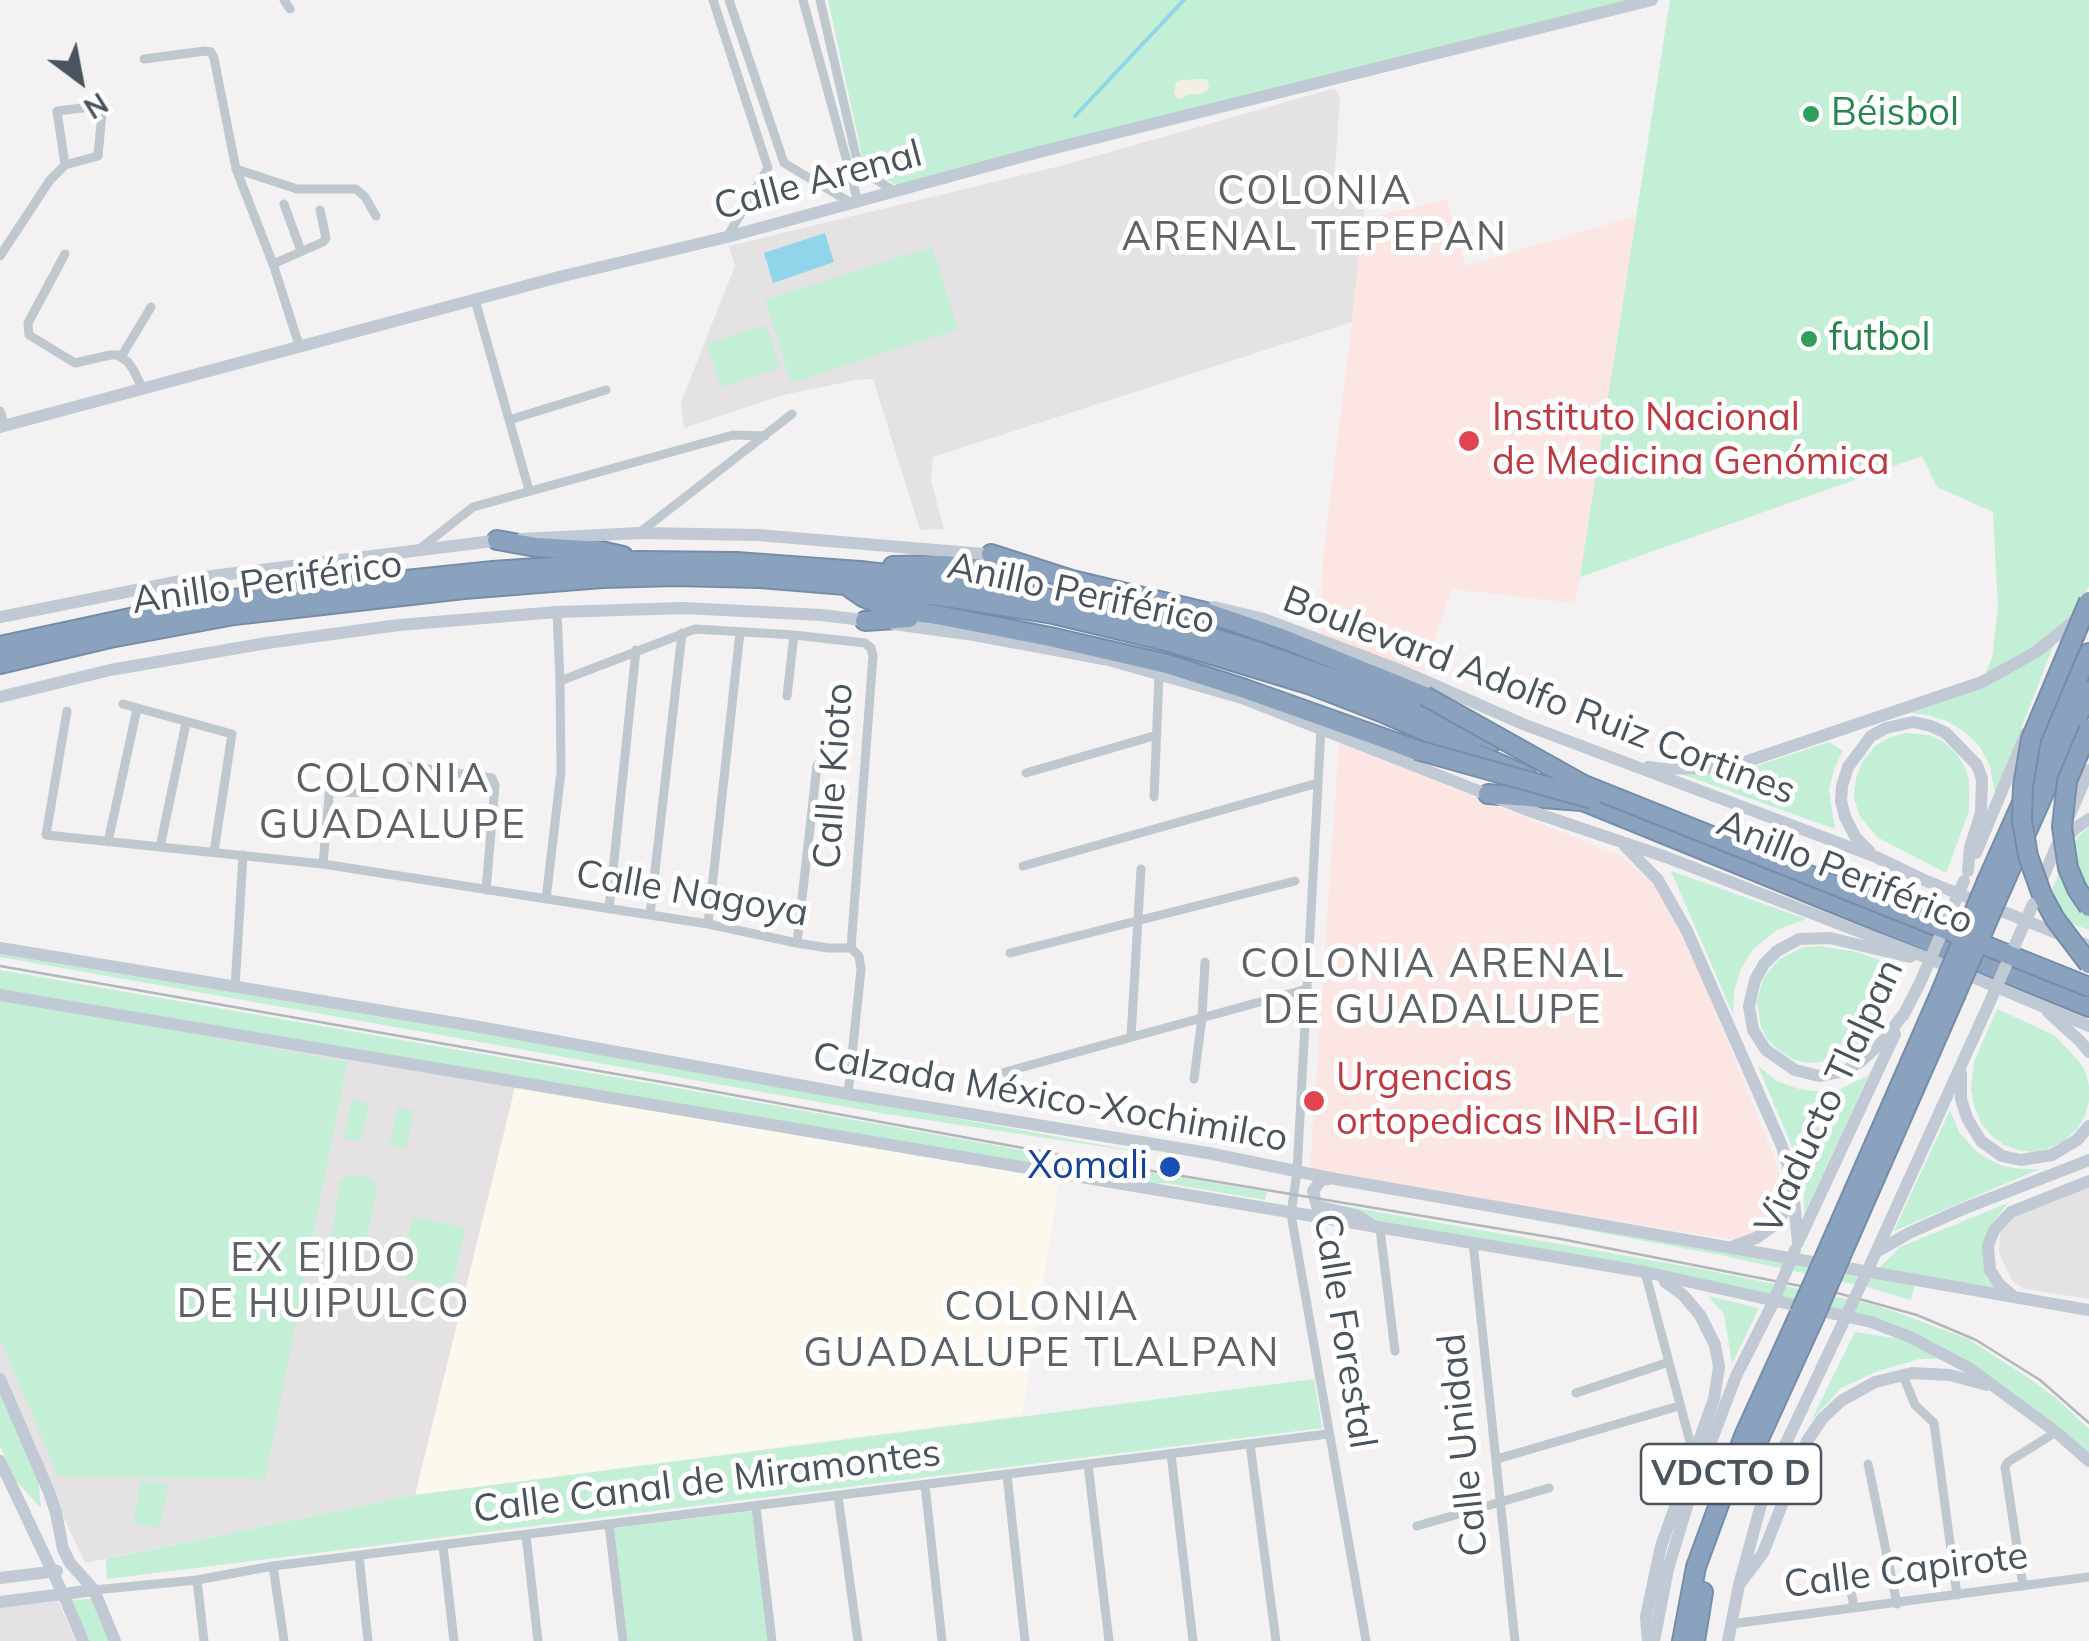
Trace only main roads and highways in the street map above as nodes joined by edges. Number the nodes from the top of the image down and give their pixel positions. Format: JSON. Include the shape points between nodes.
{"nodes":[{"id":1,"x":1652,"y":0,"type":"edge"},
{"id":2,"x":2,"y":426,"type":"edge"},
{"id":3,"x":497,"y":540,"type":"junction"},
{"id":4,"x":991,"y":554,"type":"junction"},
{"id":5,"x":638,"y":561,"type":"junction"},
{"id":6,"x":860,"y":571,"type":"junction"},
{"id":7,"x":1072,"y":580,"type":"junction"},
{"id":8,"x":846,"y":585,"type":"junction"},
{"id":9,"x":2089,"y":588,"type":"edge"},
{"id":10,"x":2089,"y":600,"type":"edge"},
{"id":11,"x":0,"y":616,"type":"edge"},
{"id":12,"x":960,"y":619,"type":"junction"},
{"id":13,"x":865,"y":621,"type":"junction"},
{"id":14,"x":2073,"y":622,"type":"junction"},
{"id":15,"x":0,"y":646,"type":"edge"},
{"id":16,"x":2089,"y":652,"type":"edge"},
{"id":17,"x":0,"y":664,"type":"edge"},
{"id":18,"x":2089,"y":690,"type":"edge"},
{"id":19,"x":0,"y":697,"type":"edge"},
{"id":20,"x":2089,"y":729,"type":"edge"},
{"id":21,"x":1831,"y":733,"type":"junction"},
{"id":22,"x":1859,"y":748,"type":"junction"},
{"id":23,"x":1624,"y":762,"type":"junction"},
{"id":24,"x":2089,"y":770,"type":"edge"},
{"id":25,"x":1582,"y":793,"type":"junction"},
{"id":26,"x":1488,"y":794,"type":"junction"},
{"id":27,"x":2089,"y":819,"type":"edge"},
{"id":28,"x":1614,"y":839,"type":"junction"},
{"id":29,"x":1876,"y":857,"type":"junction"},
{"id":30,"x":2051,"y":858,"type":"junction"},
{"id":31,"x":1966,"y":876,"type":"junction"},
{"id":32,"x":1994,"y":887,"type":"junction"},
{"id":33,"x":2089,"y":907,"type":"edge"},
{"id":34,"x":2089,"y":946,"type":"edge"},
{"id":35,"x":0,"y":948,"type":"edge"},
{"id":36,"x":1925,"y":957,"type":"junction"},
{"id":37,"x":2089,"y":964,"type":"edge"},
{"id":38,"x":2089,"y":983,"type":"edge"},
{"id":39,"x":0,"y":995,"type":"edge"},
{"id":40,"x":2089,"y":1003,"type":"edge"},
{"id":41,"x":2042,"y":1006,"type":"junction"},
{"id":42,"x":1905,"y":1012,"type":"junction"},
{"id":43,"x":2089,"y":1026,"type":"edge"},
{"id":44,"x":2089,"y":1052,"type":"edge"},
{"id":45,"x":1966,"y":1055,"type":"junction"},
{"id":46,"x":2089,"y":1126,"type":"edge"},
{"id":47,"x":2089,"y":1160,"type":"edge"},
{"id":48,"x":1330,"y":1178,"type":"junction"},
{"id":49,"x":2089,"y":1181,"type":"edge"},
{"id":50,"x":1794,"y":1191,"type":"junction"},
{"id":51,"x":1378,"y":1228,"type":"junction"},
{"id":52,"x":1797,"y":1246,"type":"junction"},
{"id":53,"x":1727,"y":1247,"type":"junction"},
{"id":54,"x":1874,"y":1258,"type":"junction"},
{"id":55,"x":1645,"y":1272,"type":"junction"},
{"id":56,"x":2019,"y":1298,"type":"junction"},
{"id":57,"x":2089,"y":1310,"type":"edge"},
{"id":58,"x":1807,"y":1315,"type":"junction"},
{"id":59,"x":0,"y":1379,"type":"edge"},
{"id":60,"x":1994,"y":1387,"type":"junction"},
{"id":61,"x":2089,"y":1460,"type":"edge"},
{"id":62,"x":0,"y":1461,"type":"edge"},
{"id":63,"x":58,"y":1526,"type":"junction"},
{"id":64,"x":36,"y":1536,"type":"junction"},
{"id":65,"x":75,"y":1569,"type":"junction"},
{"id":66,"x":53,"y":1572,"type":"junction"},
{"id":67,"x":0,"y":1578,"type":"edge"},
{"id":68,"x":1739,"y":1585,"type":"junction"},
{"id":69,"x":94,"y":1590,"type":"junction"},
{"id":70,"x":63,"y":1594,"type":"junction"},
{"id":71,"x":0,"y":1602,"type":"edge"},
{"id":72,"x":82,"y":1641,"type":"edge"},
{"id":73,"x":115,"y":1641,"type":"edge"},
{"id":74,"x":1651,"y":1641,"type":"edge"},
{"id":75,"x":1682,"y":1641,"type":"edge"},
{"id":76,"x":1694,"y":1641,"type":"edge"},
{"id":77,"x":1728,"y":1641,"type":"edge"}],
"edges":[{"from":1,"to":2,"type":"main road","name":"Calle Arenal","via":[[1038,152]]},
{"from":3,"to":4,"type":"main road","name":"Boulevard Adolfo Ruiz Cortines","via":[[638,532]]},
{"from":3,"to":5,"type":"highway"},
{"from":3,"to":11,"type":"main road","name":"Boulevard Adolfo Ruiz Cortines","via":[[196,578]]},
{"from":4,"to":7,"type":"highway"},
{"from":4,"to":23,"type":"main road","name":"Boulevard Adolfo Ruiz Cortines","via":[[1264,620]]},
{"from":5,"to":6,"type":"highway","name":"Anillo Periférico"},
{"from":5,"to":15,"type":"highway","name":"Anillo Periférico","via":[[251,596]]},
{"from":6,"to":7,"type":"highway","via":[[946,565]]},
{"from":6,"to":38,"type":"highway","name":"Anillo Periférico","via":[[1097,607],[1253,650]]},
{"from":7,"to":25,"type":"highway","bridge":true,"via":[[1204,612],[1373,674],[1425,696]]},
{"from":8,"to":12,"type":"highway","via":[[880,604]]},
{"from":8,"to":17,"type":"highway","name":"Anillo Periférico","via":[[675,576],[500,586],[234,615]]},
{"from":8,"to":25,"type":"highway","name":"Anillo Periférico","via":[[1053,614],[1200,651],[1381,712]]},
{"from":9,"to":14,"type":"main road","name":"Viaducto Tlalpan"},
{"from":10,"to":37,"type":"highway","bridge":true,"via":[[2030,738],[2022,820],[2042,895]]},
{"from":12,"to":13,"type":"highway"},
{"from":12,"to":25,"type":"highway","bridge":true,"via":[[1167,664],[1403,746]]},
{"from":13,"to":19,"type":"main road","via":[[684,608],[399,625],[110,670]]},
{"from":13,"to":26,"type":"main road","via":[[1109,660],[1242,698]]},
{"from":14,"to":21,"type":"main road","via":[[1982,682]]},
{"from":14,"to":31,"type":"main road","name":"Viaducto Tlalpan"},
{"from":16,"to":32,"type":"highway","name":"Viaducto Tlalpan","number":"VDCTO D"},
{"from":18,"to":32,"type":"highway","name":"Viaducto Tlalpan","number":"VDCTO D"},
{"from":20,"to":33,"type":"highway","bridge":true,"via":[[2068,781],[2062,827],[2068,868]]},
{"from":21,"to":22,"type":"main road"},
{"from":21,"to":23,"type":"main road","via":[[1739,764],[1662,769]]},
{"from":22,"to":29,"type":"main road","via":[[1840,801],[1856,838]]},
{"from":22,"to":31,"type":"main road","via":[[1886,728],[1913,722],[1946,733],[1969,756],[1984,793]]},
{"from":23,"to":29,"type":"main road","name":"Boulevard Adolfo Ruiz Cortines"},
{"from":24,"to":30,"type":"main road"},
{"from":25,"to":26,"type":"highway"},
{"from":25,"to":38,"type":"highway","bridge":true,"via":[[1690,825]]},
{"from":25,"to":40,"type":"highway","bridge":true},
{"from":26,"to":28,"type":"main road"},
{"from":27,"to":30,"type":"main road"},
{"from":28,"to":36,"type":"main road"},
{"from":28,"to":50,"type":"main road","via":[[1658,880],[1687,931],[1786,1155]]},
{"from":29,"to":34,"type":"main road","name":"Boulevard Adolfo Ruiz Cortines"},
{"from":30,"to":45,"type":"main road","bridge":true},
{"from":31,"to":42,"type":"main road","name":"Viaducto Tlalpan","bridge":true},
{"from":32,"to":58,"type":"highway","name":"Viaducto Tlalpan","number":"VDCTO D","bridge":true},
{"from":35,"to":48,"type":"main road","name":"Calzada México-Xochimilco"},
{"from":36,"to":41,"type":"main road"},
{"from":36,"to":42,"type":"main road","via":[[1830,938],[1799,939],[1764,964],[1750,1006],[1753,1030],[1766,1050],[1819,1076],[1860,1062]]},
{"from":39,"to":51,"type":"main road","name":"Calzada México-Xochimilco"},
{"from":41,"to":43,"type":"main road"},
{"from":41,"to":44,"type":"main road"},
{"from":42,"to":52,"type":"main road","name":"Viaducto Tlalpan"},
{"from":45,"to":46,"type":"main road","via":[[1963,1108],[1994,1152],[2042,1158],[2069,1146]]},
{"from":45,"to":54,"type":"main road"},
{"from":47,"to":54,"type":"main road","via":[[1909,1232]]},
{"from":48,"to":51,"type":"main road","via":[[1313,1191],[1317,1206]]},
{"from":48,"to":53,"type":"main road","name":"Calzada México-Xochimilco"},
{"from":49,"to":56,"type":"main road","via":[[2011,1212],[1994,1230],[1990,1270]]},
{"from":50,"to":52,"type":"main road"},
{"from":50,"to":53,"type":"main road","via":[[1765,1233]]},
{"from":51,"to":55,"type":"main road","name":"Calzada México-Xochimilco"},
{"from":52,"to":74,"type":"main road","name":"Viaducto Tlalpan","bridge":true,"via":[[1736,1376],[1688,1504]]},
{"from":53,"to":56,"type":"main road","name":"Calzada México-Xochimilco"},
{"from":54,"to":68,"type":"main road","bridge":true,"via":[[1767,1483]]},
{"from":55,"to":60,"type":"main road","name":"Calzada México-Xochimilco","via":[[1871,1322],[1952,1358]]},
{"from":55,"to":74,"type":"main road","via":[[1684,1295],[1718,1356],[1714,1400],[1654,1572],[1646,1617]]},
{"from":56,"to":57,"type":"main road","name":"Calzada México-Xochimilco"},
{"from":58,"to":75,"type":"highway","name":"Viaducto Tlalpan","number":"VDCTO D","via":[[1744,1436],[1696,1567]]},
{"from":58,"to":76,"type":"highway","name":"Viaducto Tlalpan","number":"VDCTO D","via":[[1706,1574]]},
{"from":59,"to":63,"type":"main road"},
{"from":60,"to":61,"type":"main road","name":"Calzada México-Xochimilco"},
{"from":60,"to":68,"type":"main road","via":[[1937,1373],[1903,1375],[1841,1401],[1801,1453],[1763,1553]]},
{"from":62,"to":64,"type":"main road"},
{"from":63,"to":64,"type":"main road","via":[[51,1536]]},
{"from":63,"to":65,"type":"main road"},
{"from":64,"to":66,"type":"main road"},
{"from":65,"to":66,"type":"main road"},
{"from":65,"to":69,"type":"main road"},
{"from":66,"to":67,"type":"main road"},
{"from":66,"to":70,"type":"main road"},
{"from":68,"to":77,"type":"main road"},
{"from":69,"to":70,"type":"main road"},
{"from":69,"to":73,"type":"main road"},
{"from":70,"to":71,"type":"main road"},
{"from":70,"to":72,"type":"main road"}]}
